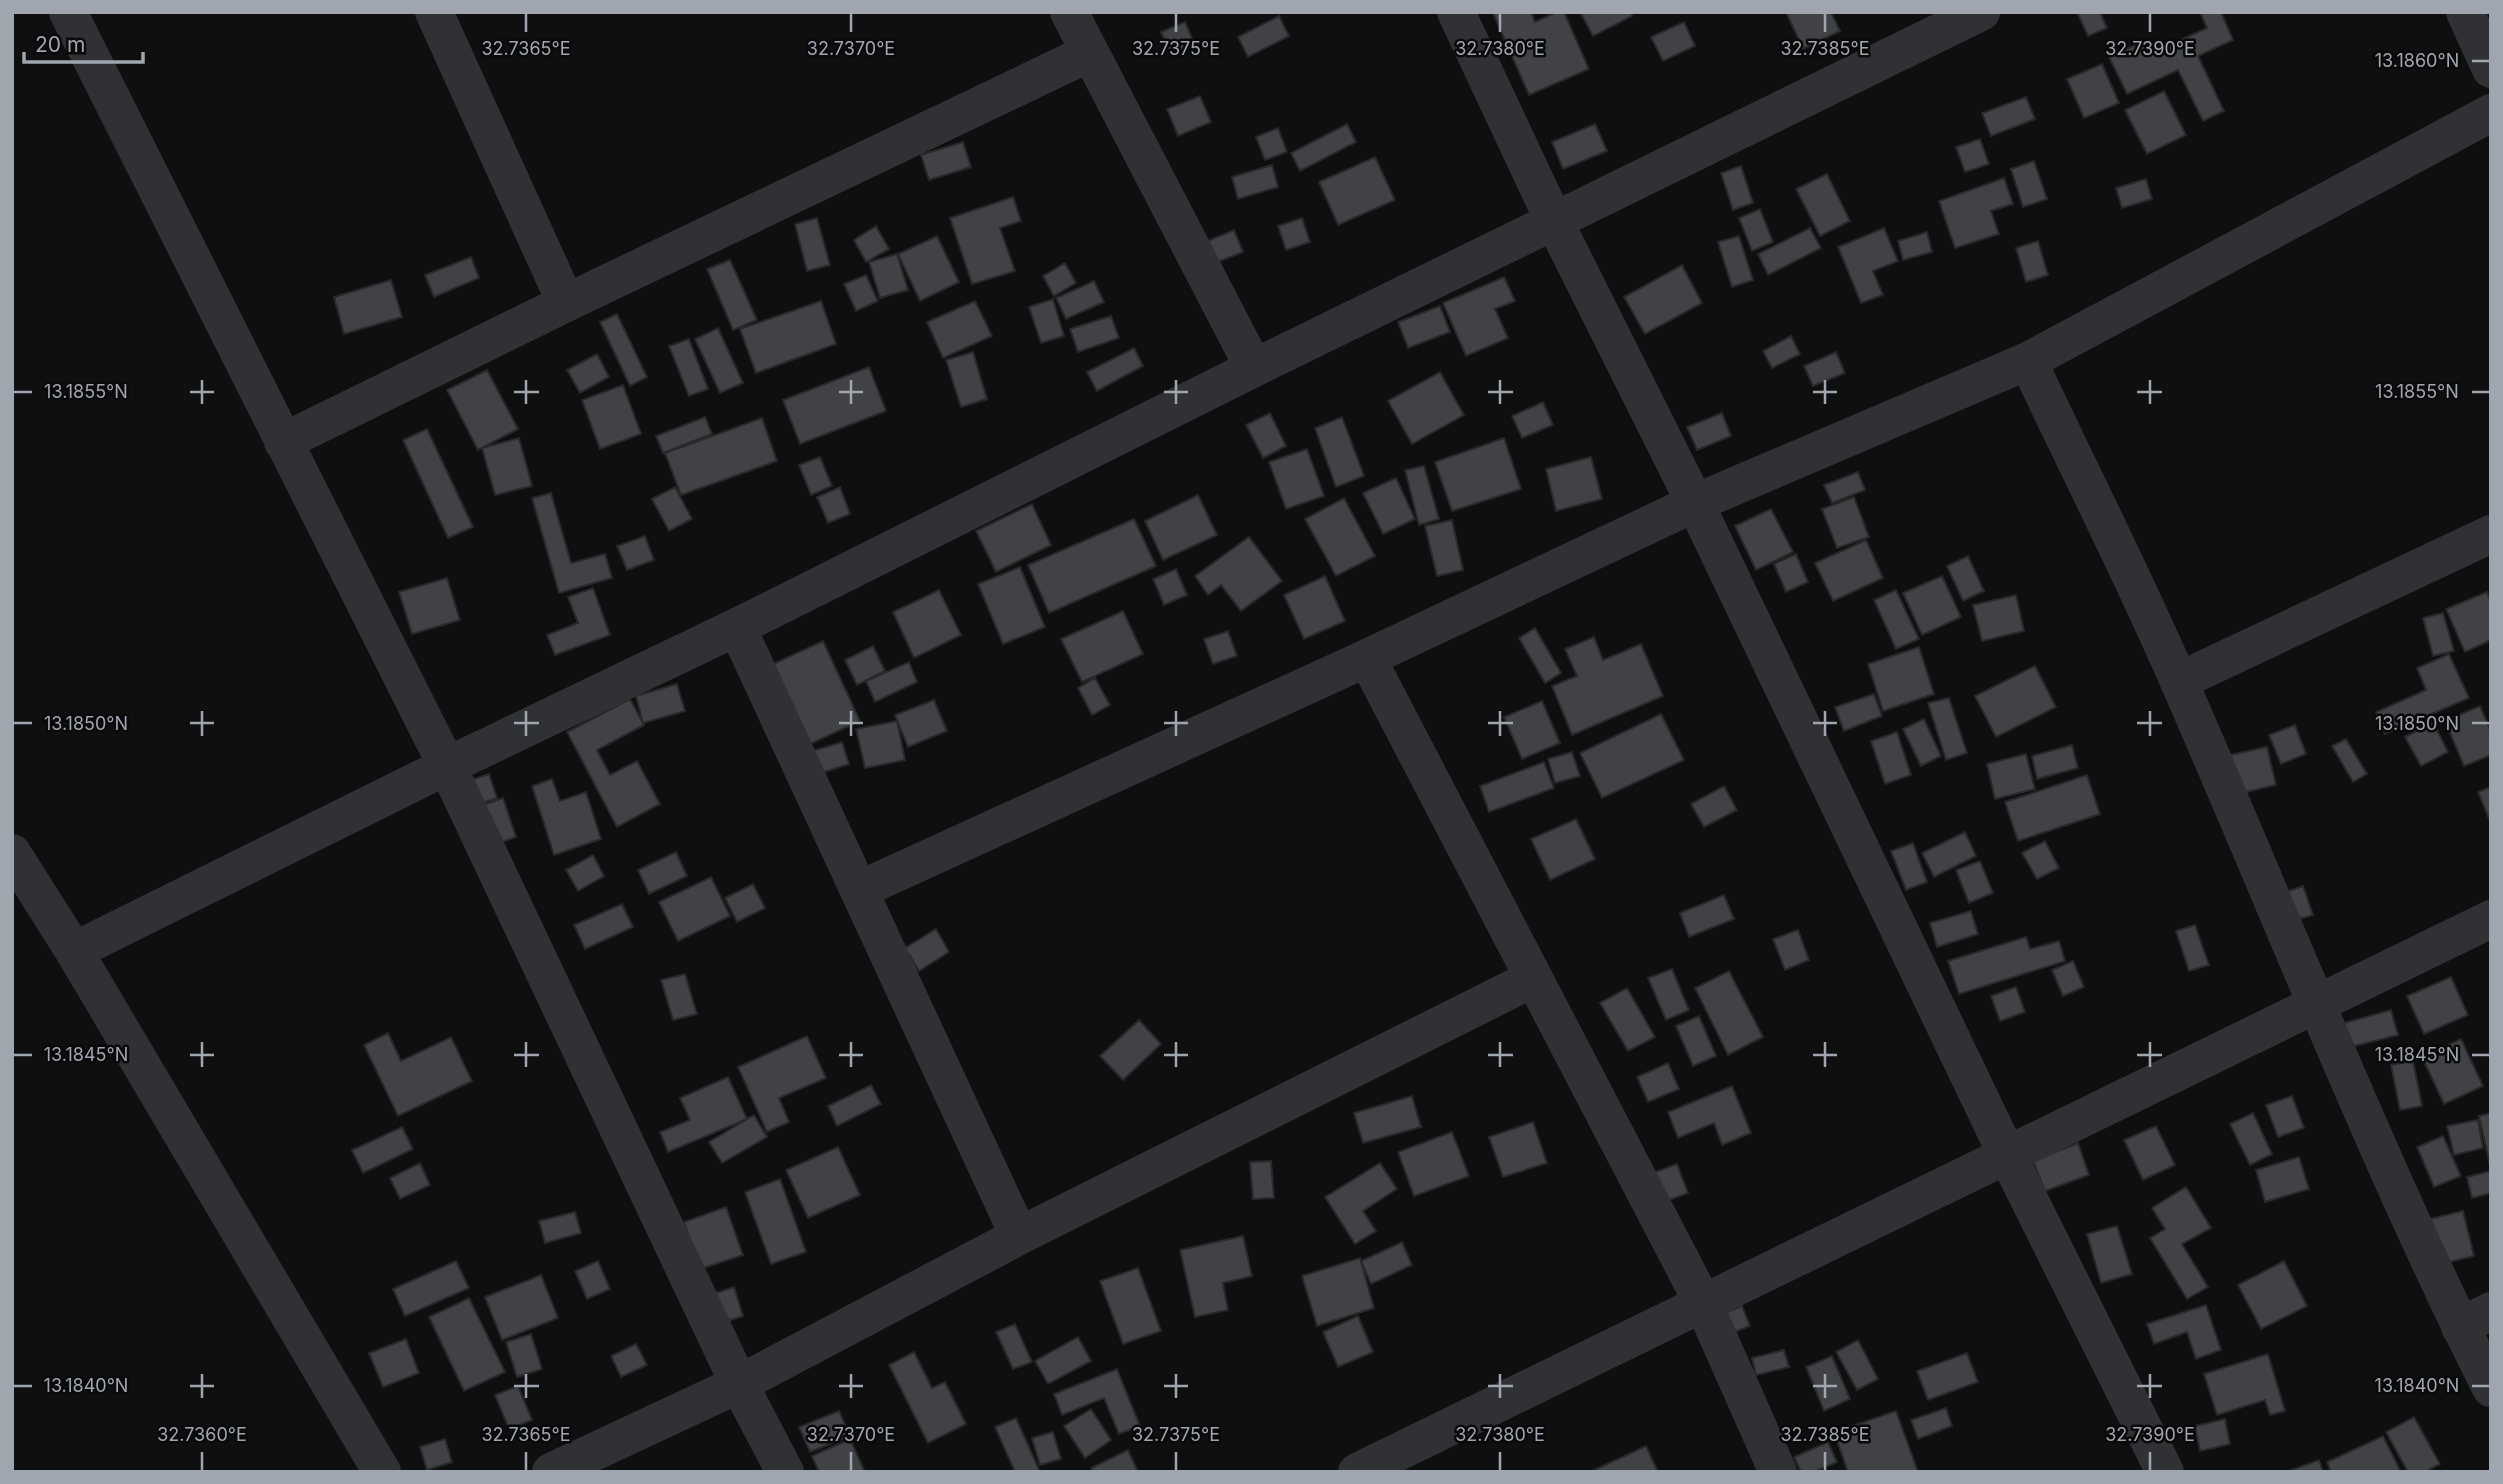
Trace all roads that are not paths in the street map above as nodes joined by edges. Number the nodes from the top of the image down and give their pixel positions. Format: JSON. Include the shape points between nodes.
{"nodes":[{"id":1,"x":68,"y":12,"type":"edge"},
{"id":2,"x":434,"y":12,"type":"edge"},
{"id":3,"x":1069,"y":12,"type":"edge"},
{"id":4,"x":1456,"y":12,"type":"edge"},
{"id":5,"x":1981,"y":12,"type":"edge"},
{"id":6,"x":2465,"y":12,"type":"edge"},
{"id":7,"x":1089,"y":53,"type":"junction"},
{"id":8,"x":2491,"y":69,"type":"edge"},
{"id":9,"x":2491,"y":113,"type":"edge"},
{"id":10,"x":1554,"y":221,"type":"junction"},
{"id":11,"x":566,"y":303,"type":"junction"},
{"id":12,"x":2028,"y":361,"type":"junction"},
{"id":13,"x":1254,"y":368,"type":"junction"},
{"id":14,"x":283,"y":442,"type":"junction"},
{"id":15,"x":1695,"y":503,"type":"junction"},
{"id":16,"x":2491,"y":534,"type":"edge"},
{"id":17,"x":737,"y":627,"type":"junction"},
{"id":18,"x":1367,"y":658,"type":"junction"},
{"id":19,"x":2179,"y":681,"type":"junction"},
{"id":20,"x":447,"y":766,"type":"junction"},
{"id":21,"x":12,"y":853,"type":"edge"},
{"id":22,"x":859,"y":890,"type":"junction"},
{"id":23,"x":2491,"y":919,"type":"edge"},
{"id":24,"x":74,"y":951,"type":"junction"},
{"id":25,"x":1534,"y":978,"type":"junction"},
{"id":26,"x":2316,"y":1004,"type":"junction"},
{"id":27,"x":2007,"y":1155,"type":"junction"},
{"id":28,"x":1019,"y":1236,"type":"junction"},
{"id":29,"x":1703,"y":1303,"type":"junction"},
{"id":30,"x":2475,"y":1319,"type":"edge"},
{"id":31,"x":739,"y":1384,"type":"junction"},
{"id":32,"x":2491,"y":1388,"type":"edge"},
{"id":33,"x":382,"y":1472,"type":"edge"},
{"id":34,"x":551,"y":1472,"type":"edge"},
{"id":35,"x":785,"y":1472,"type":"edge"},
{"id":36,"x":1357,"y":1472,"type":"edge"},
{"id":37,"x":1778,"y":1472,"type":"edge"},
{"id":38,"x":2165,"y":1472,"type":"edge"}],
"edges":[{"from":1,"to":14,"type":"street"},
{"from":2,"to":11,"type":"street"},
{"from":3,"to":7,"type":"street"},
{"from":4,"to":10,"type":"street"},
{"from":5,"to":10,"type":"street"},
{"from":6,"to":8,"type":"street"},
{"from":7,"to":11,"type":"street"},
{"from":7,"to":13,"type":"street"},
{"from":9,"to":12,"type":"street"},
{"from":10,"to":13,"type":"street"},
{"from":10,"to":15,"type":"street"},
{"from":11,"to":14,"type":"street"},
{"from":12,"to":15,"type":"street"},
{"from":12,"to":19,"type":"street"},
{"from":13,"to":17,"type":"street"},
{"from":14,"to":20,"type":"street"},
{"from":15,"to":18,"type":"street"},
{"from":15,"to":27,"type":"street"},
{"from":16,"to":19,"type":"street"},
{"from":17,"to":20,"type":"street"},
{"from":17,"to":22,"type":"street"},
{"from":18,"to":22,"type":"street"},
{"from":18,"to":25,"type":"street"},
{"from":19,"to":26,"type":"street"},
{"from":20,"to":24,"type":"street"},
{"from":20,"to":31,"type":"street"},
{"from":21,"to":24,"type":"street"},
{"from":22,"to":28,"type":"street"},
{"from":23,"to":26,"type":"street"},
{"from":24,"to":33,"type":"street"},
{"from":25,"to":28,"type":"street"},
{"from":25,"to":29,"type":"street"},
{"from":26,"to":27,"type":"street"},
{"from":26,"to":30,"type":"street"},
{"from":27,"to":29,"type":"street"},
{"from":27,"to":38,"type":"street"},
{"from":28,"to":31,"type":"street"},
{"from":29,"to":36,"type":"street"},
{"from":29,"to":37,"type":"street"},
{"from":30,"to":32,"type":"street"},
{"from":31,"to":34,"type":"street"},
{"from":31,"to":35,"type":"street"}]}
